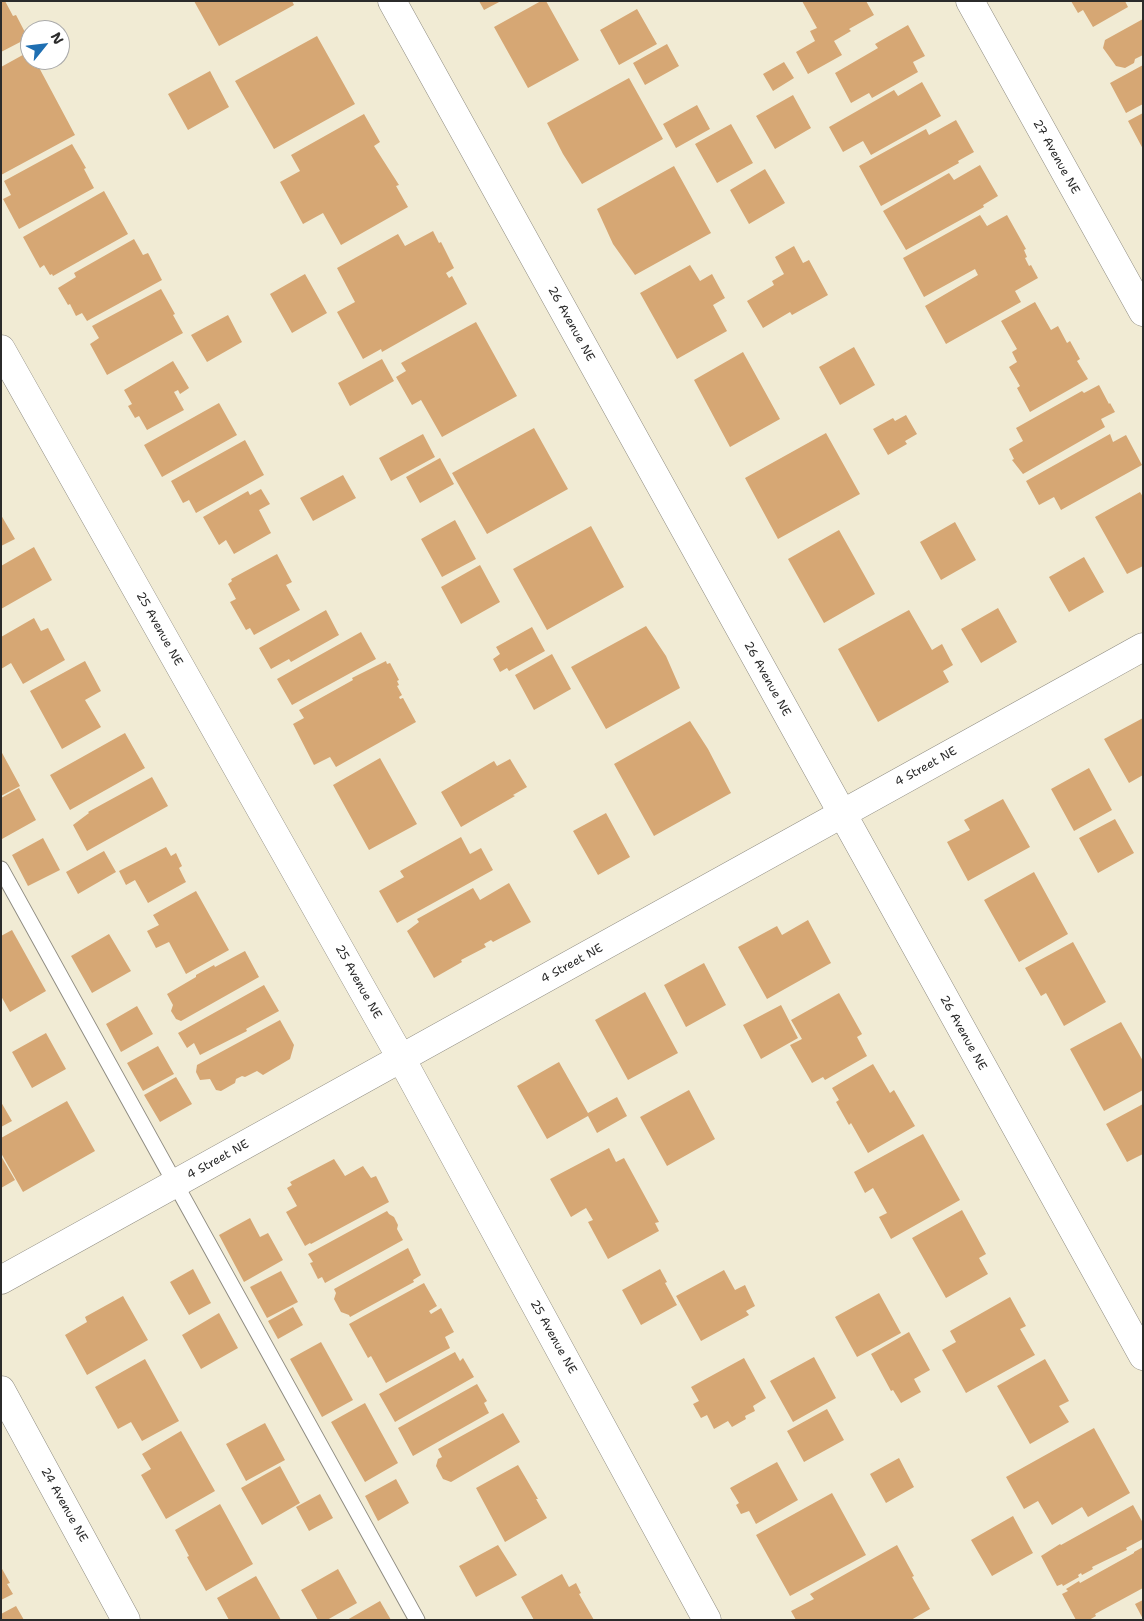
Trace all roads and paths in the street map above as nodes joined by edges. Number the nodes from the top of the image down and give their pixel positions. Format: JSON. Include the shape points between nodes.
{"nodes":[{"id":1,"x":392,"y":1,"type":"edge"},
{"id":2,"x":970,"y":1,"type":"edge"},
{"id":3,"x":1143,"y":312,"type":"edge"},
{"id":4,"x":1,"y":349,"type":"edge"},
{"id":5,"x":1143,"y":647,"type":"edge"},
{"id":6,"x":842,"y":814,"type":"junction"},
{"id":7,"x":1,"y":869,"type":"edge"},
{"id":8,"x":401,"y":1058,"type":"junction"},
{"id":9,"x":175,"y":1184,"type":"junction"},
{"id":10,"x":1,"y":1280,"type":"edge"},
{"id":11,"x":1143,"y":1356,"type":"edge"},
{"id":12,"x":1,"y":1390,"type":"edge"},
{"id":13,"x":126,"y":1620,"type":"edge"},
{"id":14,"x":417,"y":1620,"type":"edge"},
{"id":15,"x":707,"y":1620,"type":"edge"}],
"edges":[{"from":1,"to":6,"type":"street","name":"26 Avenue NE"},
{"from":2,"to":3,"type":"street","name":"27 Avenue NE"},
{"from":4,"to":8,"type":"street","name":"25 Avenue NE"},
{"from":5,"to":6,"type":"street","name":"4 Street NE"},
{"from":6,"to":8,"type":"street","name":"4 Street NE"},
{"from":6,"to":11,"type":"street","name":"26 Avenue NE"},
{"from":7,"to":9,"type":"lane"},
{"from":8,"to":9,"type":"street","name":"4 Street NE"},
{"from":8,"to":15,"type":"street","name":"25 Avenue NE"},
{"from":9,"to":10,"type":"street","name":"4 Street NE"},
{"from":9,"to":14,"type":"lane"},
{"from":12,"to":13,"type":"street","name":"24 Avenue NE"}]}
